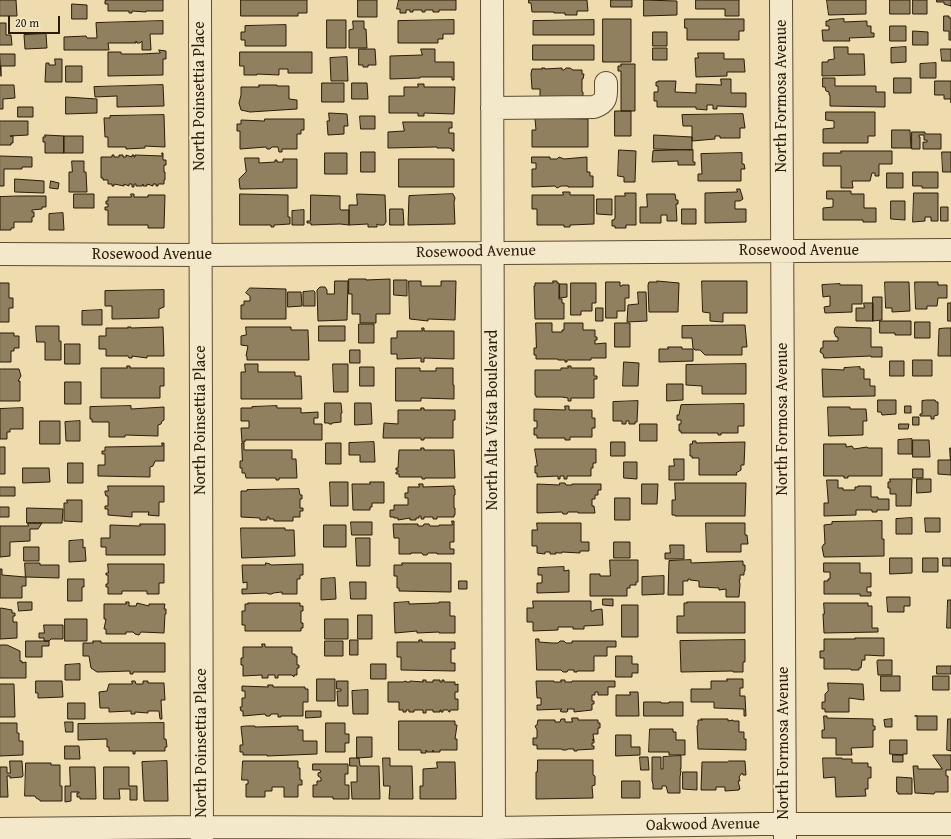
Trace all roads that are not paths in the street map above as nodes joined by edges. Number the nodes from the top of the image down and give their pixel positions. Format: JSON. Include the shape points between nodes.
{"nodes":[{"id":1,"x":200,"y":0,"type":"edge"},
{"id":2,"x":492,"y":0,"type":"edge"},
{"id":3,"x":781,"y":0,"type":"edge"},
{"id":4,"x":606,"y":82,"type":"dead end"},
{"id":5,"x":492,"y":108,"type":"junction"},
{"id":6,"x":782,"y":250,"type":"junction"},
{"id":7,"x":951,"y":250,"type":"edge"},
{"id":8,"x":492,"y":252,"type":"junction"},
{"id":9,"x":0,"y":254,"type":"edge"},
{"id":10,"x":201,"y":255,"type":"junction"},
{"id":11,"x":951,"y":824,"type":"edge"},
{"id":12,"x":0,"y":829,"type":"edge"},
{"id":13,"x":785,"y":832,"type":"edge"},
{"id":14,"x":202,"y":833,"type":"edge"},
{"id":15,"x":494,"y":834,"type":"edge"}],
"edges":[{"from":1,"to":10,"type":"street","name":"North Poinsettia Place"},
{"from":2,"to":5,"type":"street","name":"North Alta Vista Boulevard"},
{"from":3,"to":6,"type":"street","name":"North Formosa Avenue"},
{"from":4,"to":5,"type":"street","via":[[605,101],[594,107]]},
{"from":5,"to":8,"type":"street","name":"North Alta Vista Boulevard"},
{"from":6,"to":7,"type":"street","name":"Rosewood Avenue"},
{"from":6,"to":8,"type":"street","name":"Rosewood Avenue"},
{"from":6,"to":13,"type":"street","name":"North Formosa Avenue"},
{"from":8,"to":10,"type":"street","name":"Rosewood Avenue"},
{"from":8,"to":15,"type":"street","name":"North Alta Vista Boulevard"},
{"from":9,"to":10,"type":"street","name":"Rosewood Avenue"},
{"from":10,"to":14,"type":"street","name":"North Poinsettia Place"},
{"from":11,"to":13,"type":"street","name":"Oakwood Avenue"},
{"from":12,"to":14,"type":"street","name":"Oakwood Avenue"},
{"from":13,"to":15,"type":"street","name":"Oakwood Avenue"},
{"from":14,"to":15,"type":"street","name":"Oakwood Avenue"}]}
